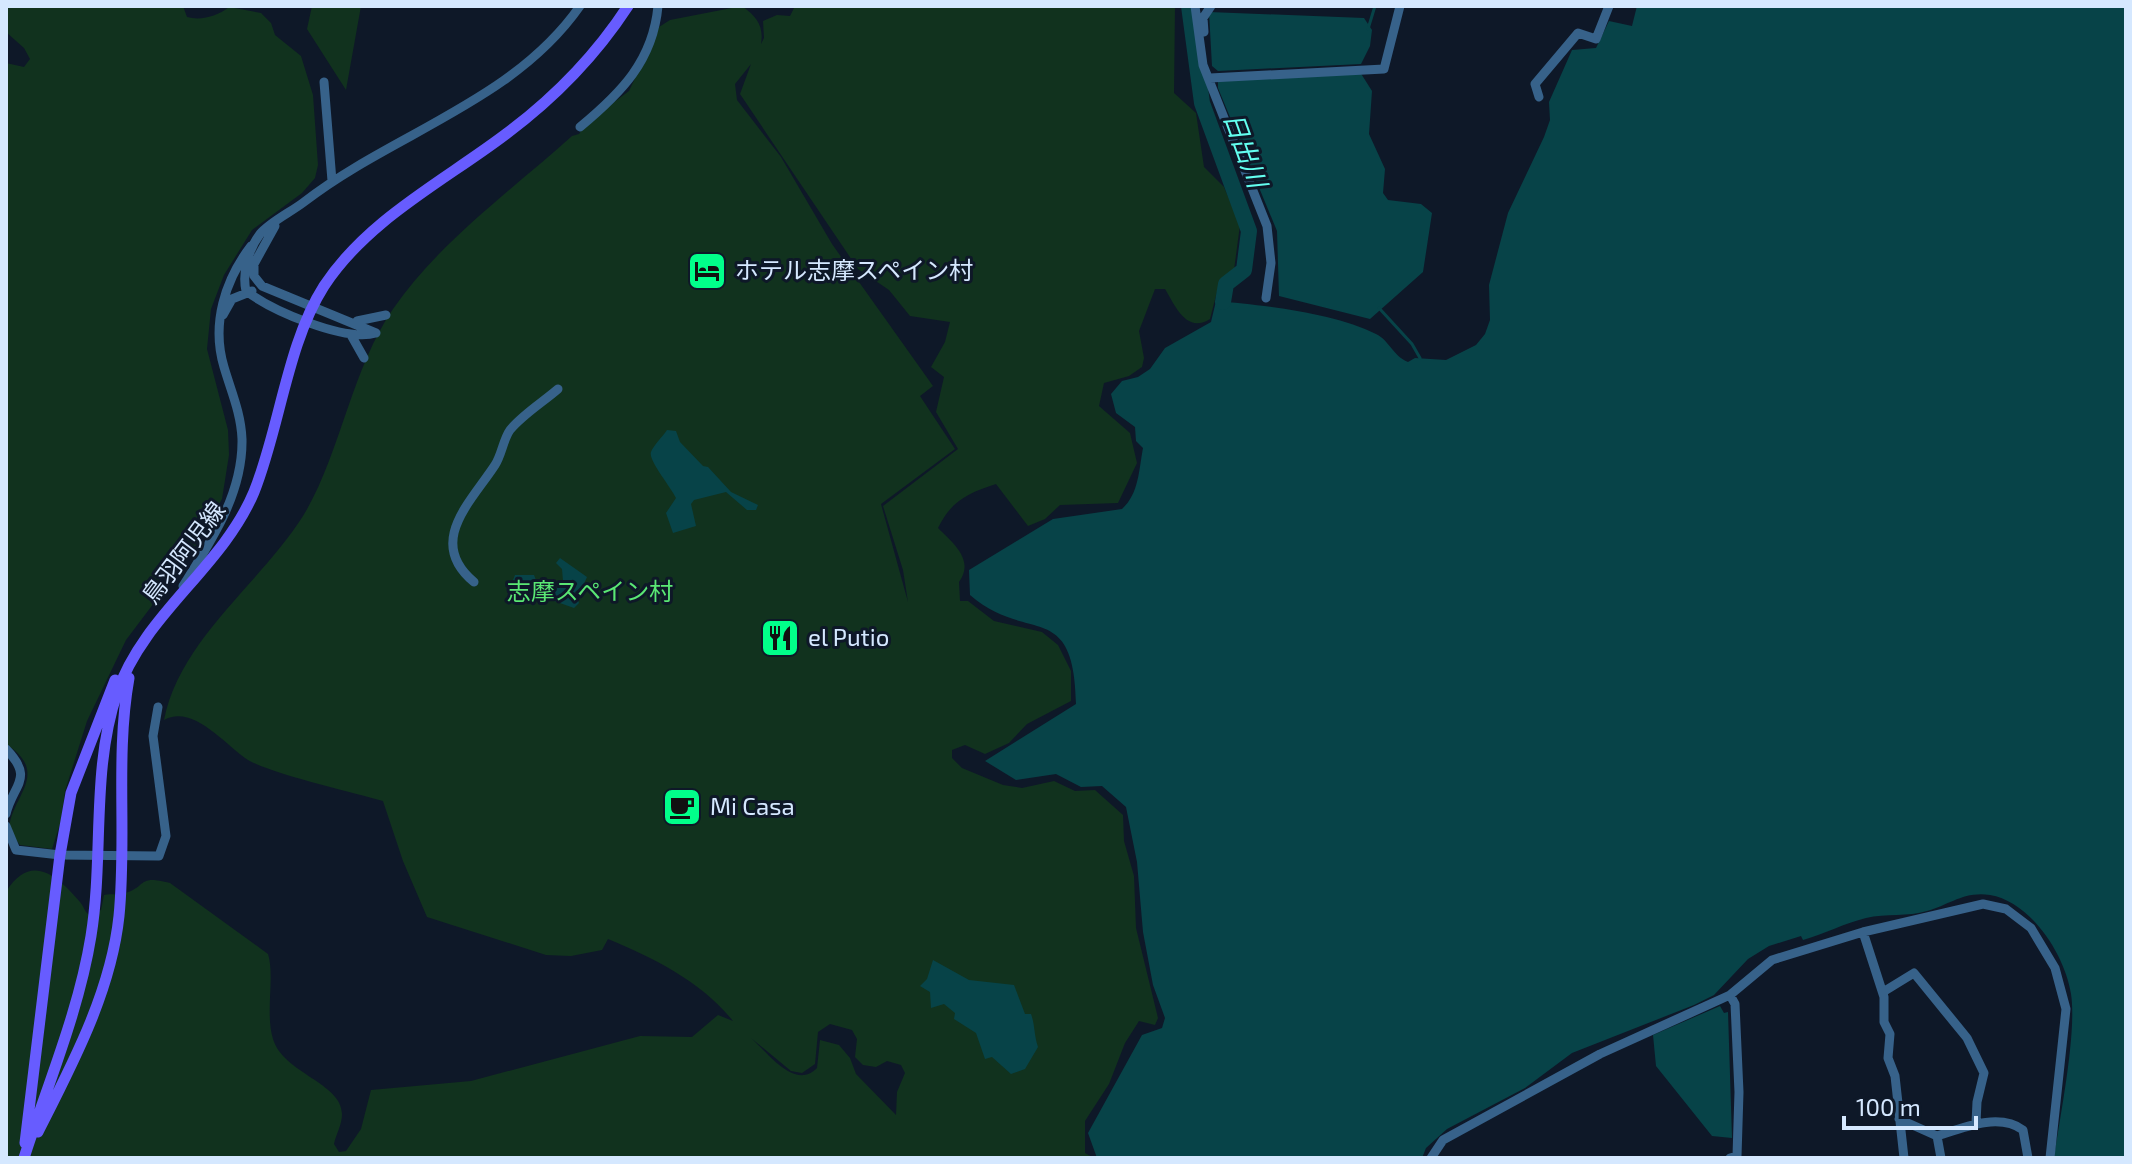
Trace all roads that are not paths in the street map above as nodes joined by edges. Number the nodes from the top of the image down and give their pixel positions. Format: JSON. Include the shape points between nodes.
{"nodes":[{"id":1,"x":580,"y":6,"type":"edge"},
{"id":2,"x":628,"y":6,"type":"edge"},
{"id":3,"x":658,"y":6,"type":"edge"},
{"id":4,"x":1195,"y":6,"type":"edge"},
{"id":5,"x":1211,"y":6,"type":"edge"},
{"id":6,"x":1400,"y":6,"type":"edge"},
{"id":7,"x":1609,"y":6,"type":"edge"},
{"id":8,"x":1210,"y":78,"type":"junction"},
{"id":9,"x":324,"y":82,"type":"dead end"},
{"id":10,"x":1539,"y":97,"type":"dead end"},
{"id":11,"x":580,"y":127,"type":"dead end"},
{"id":12,"x":332,"y":181,"type":"junction"},
{"id":13,"x":278,"y":222,"type":"junction"},
{"id":14,"x":260,"y":234,"type":"junction"},
{"id":15,"x":246,"y":291,"type":"junction"},
{"id":16,"x":271,"y":292,"type":"junction"},
{"id":17,"x":1266,"y":298,"type":"dead end"},
{"id":18,"x":386,"y":315,"type":"dead end"},
{"id":19,"x":354,"y":321,"type":"junction"},
{"id":20,"x":219,"y":322,"type":"junction"},
{"id":21,"x":351,"y":335,"type":"junction"},
{"id":22,"x":364,"y":358,"type":"dead end"},
{"id":23,"x":558,"y":389,"type":"dead end"},
{"id":24,"x":474,"y":582,"type":"dead end"},
{"id":25,"x":175,"y":600,"type":"junction"},
{"id":26,"x":131,"y":661,"type":"junction"},
{"id":27,"x":158,"y":707,"type":"dead end"},
{"id":28,"x":6,"y":749,"type":"edge"},
{"id":29,"x":6,"y":814,"type":"edge"},
{"id":30,"x":6,"y":826,"type":"edge"},
{"id":31,"x":60,"y":855,"type":"junction"},
{"id":32,"x":121,"y":858,"type":"junction"},
{"id":33,"x":1863,"y":932,"type":"junction"},
{"id":34,"x":1883,"y":992,"type":"junction"},
{"id":35,"x":1730,"y":995,"type":"junction"},
{"id":36,"x":1899,"y":1119,"type":"junction"},
{"id":37,"x":1976,"y":1123,"type":"junction"},
{"id":38,"x":1937,"y":1136,"type":"junction"},
{"id":39,"x":24,"y":1158,"type":"edge"},
{"id":40,"x":1431,"y":1158,"type":"edge"},
{"id":41,"x":1730,"y":1158,"type":"edge"},
{"id":42,"x":1904,"y":1158,"type":"edge"},
{"id":43,"x":1941,"y":1158,"type":"edge"},
{"id":44,"x":2028,"y":1158,"type":"edge"},
{"id":45,"x":2050,"y":1158,"type":"edge"}],
"edges":[{"from":1,"to":12,"type":"street","via":[[536,54],[483,96]]},
{"from":2,"to":25,"type":"main road","name":"鳥羽阿児線","via":[[541,106],[380,223],[325,285],[303,334],[247,506],[218,554]]},
{"from":3,"to":11,"type":"street","via":[[648,49],[624,89]]},
{"from":4,"to":8,"type":"street","via":[[1203,65]]},
{"from":5,"to":8,"type":"street","via":[[1203,18]]},
{"from":6,"to":8,"type":"street","via":[[1384,69]]},
{"from":7,"to":10,"type":"street","via":[[1596,39],[1578,33],[1535,84]]},
{"from":8,"to":17,"type":"street","via":[[1267,226],[1271,263]]},
{"from":9,"to":12,"type":"street"},
{"from":12,"to":13,"type":"street"},
{"from":13,"to":14,"type":"street"},
{"from":13,"to":16,"type":"street","via":[[254,264],[254,276]]},
{"from":14,"to":15,"type":"street","via":[[242,275]]},
{"from":14,"to":20,"type":"street","via":[[235,266]]},
{"from":15,"to":16,"type":"street"},
{"from":15,"to":20,"type":"street","via":[[232,299]]},
{"from":15,"to":21,"type":"street","via":[[285,313]]},
{"from":16,"to":19,"type":"street"},
{"from":18,"to":19,"type":"street"},
{"from":19,"to":21,"type":"street","via":[[376,333]]},
{"from":20,"to":25,"type":"street","via":[[222,363],[240,417],[240,456],[225,515]]},
{"from":21,"to":22,"type":"street"},
{"from":23,"to":24,"type":"street","via":[[510,430],[455,526],[456,561]]},
{"from":25,"to":26,"type":"main road","name":"鳥羽阿児線"},
{"from":26,"to":31,"type":"main road","via":[[114,681],[85,751]]},
{"from":26,"to":32,"type":"main road","via":[[122,727]]},
{"from":26,"to":39,"type":"main road","name":"鳥羽阿児線","via":[[103,751],[85,967]]},
{"from":27,"to":32,"type":"street","via":[[153,736],[165,845],[153,858]]},
{"from":28,"to":29,"type":"street","via":[[17,761],[22,781]]},
{"from":30,"to":31,"type":"street","via":[[16,850]]},
{"from":31,"to":32,"type":"street"},
{"from":31,"to":39,"type":"main road"},
{"from":32,"to":39,"type":"main road","via":[[119,916],[100,996]]},
{"from":33,"to":34,"type":"street"},
{"from":33,"to":35,"type":"street","via":[[1765,963]]},
{"from":33,"to":45,"type":"street","via":[[1983,904],[2006,909],[2031,928],[2066,999]]},
{"from":34,"to":36,"type":"street"},
{"from":34,"to":37,"type":"street","via":[[1914,973],[1967,1038],[1984,1073]]},
{"from":35,"to":40,"type":"street","via":[[1600,1054],[1460,1130],[1443,1140]]},
{"from":35,"to":41,"type":"street","via":[[1735,1004],[1739,1092],[1737,1156]]},
{"from":36,"to":38,"type":"street"},
{"from":36,"to":42,"type":"street"},
{"from":37,"to":38,"type":"street"},
{"from":37,"to":44,"type":"street","via":[[2014,1123],[2023,1130]]},
{"from":38,"to":43,"type":"street"}]}
